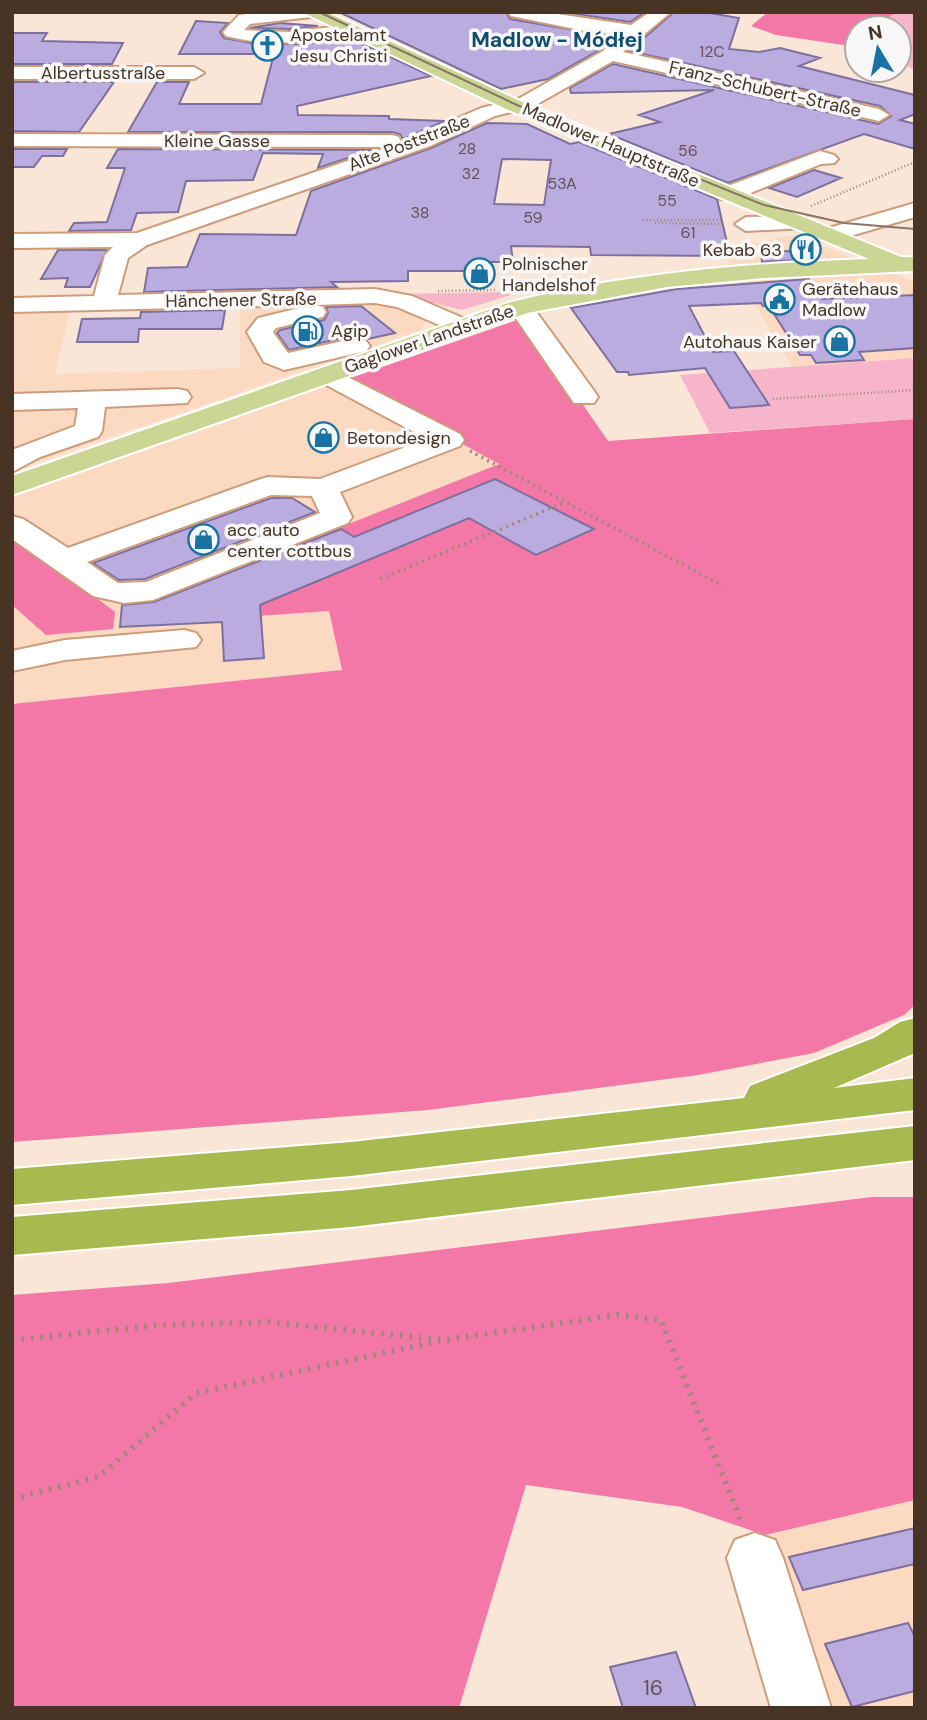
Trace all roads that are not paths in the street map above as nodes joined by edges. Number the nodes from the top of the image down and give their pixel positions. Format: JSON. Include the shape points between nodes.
{"nodes":[{"id":1,"x":311,"y":12,"type":"edge"},
{"id":2,"x":517,"y":12,"type":"edge"},
{"id":3,"x":662,"y":12,"type":"edge"},
{"id":4,"x":537,"y":18,"type":"junction"},
{"id":5,"x":349,"y":30,"type":"junction"},
{"id":6,"x":634,"y":31,"type":"junction"},
{"id":7,"x":611,"y":52,"type":"junction"},
{"id":8,"x":12,"y":73,"type":"edge"},
{"id":9,"x":194,"y":73,"type":"dead end"},
{"id":10,"x":513,"y":105,"type":"junction"},
{"id":11,"x":879,"y":115,"type":"dead end"},
{"id":12,"x":12,"y":140,"type":"edge"},
{"id":13,"x":423,"y":142,"type":"junction"},
{"id":14,"x":827,"y":159,"type":"dead end"},
{"id":15,"x":728,"y":194,"type":"junction"},
{"id":16,"x":915,"y":210,"type":"edge"},
{"id":17,"x":794,"y":217,"type":"junction"},
{"id":18,"x":750,"y":222,"type":"road end"},
{"id":19,"x":831,"y":235,"type":"junction"},
{"id":20,"x":139,"y":240,"type":"junction"},
{"id":21,"x":12,"y":242,"type":"edge"},
{"id":22,"x":911,"y":266,"type":"edge"},
{"id":23,"x":511,"y":298,"type":"junction"},
{"id":24,"x":104,"y":303,"type":"junction"},
{"id":25,"x":12,"y":305,"type":"edge"},
{"id":26,"x":316,"y":305,"type":"junction"},
{"id":27,"x":463,"y":327,"type":"junction"},
{"id":28,"x":367,"y":351,"type":"junction"},
{"id":29,"x":328,"y":374,"type":"junction"},
{"id":30,"x":177,"y":397,"type":"dead end"},
{"id":31,"x":584,"y":397,"type":"dead end"},
{"id":32,"x":93,"y":400,"type":"junction"},
{"id":33,"x":12,"y":402,"type":"edge"},
{"id":34,"x":12,"y":463,"type":"edge"},
{"id":35,"x":12,"y":486,"type":"edge"},
{"id":36,"x":323,"y":488,"type":"junction"},
{"id":37,"x":12,"y":525,"type":"edge"},
{"id":38,"x":65,"y":560,"type":"junction"},
{"id":39,"x":184,"y":640,"type":"dead end"},
{"id":40,"x":12,"y":661,"type":"edge"},
{"id":41,"x":915,"y":1033,"type":"edge"},
{"id":42,"x":915,"y":1094,"type":"edge"},
{"id":43,"x":705,"y":1119,"type":"junction"},
{"id":44,"x":915,"y":1143,"type":"edge"},
{"id":45,"x":825,"y":1154,"type":"junction"},
{"id":46,"x":915,"y":1164,"type":"edge"},
{"id":47,"x":12,"y":1187,"type":"edge"},
{"id":48,"x":12,"y":1236,"type":"edge"},
{"id":49,"x":755,"y":1558,"type":"road end"},
{"id":50,"x":801,"y":1708,"type":"edge"}],
"edges":[{"from":1,"to":5,"type":"main road","name":"Madlower Hauptstraße"},
{"from":1,"to":5,"type":"street","via":[[245,19],[232,32],[288,37]]},
{"from":2,"to":4,"type":"street","name":"Franz-Schubert-Straße"},
{"from":3,"to":6,"type":"street","name":"Alte Poststraße"},
{"from":4,"to":6,"type":"street","name":"Franz-Schubert-Straße"},
{"from":4,"to":7,"type":"street","name":"Franz-Schubert-Straße"},
{"from":5,"to":10,"type":"main road","name":"Madlower Hauptstraße"},
{"from":6,"to":7,"type":"street","name":"Alte Poststraße"},
{"from":7,"to":10,"type":"street","name":"Alte Poststraße","via":[[543,94]]},
{"from":7,"to":11,"type":"street","name":"Franz-Schubert-Straße"},
{"from":8,"to":9,"type":"street","name":"Albertusstraße"},
{"from":10,"to":13,"type":"street","name":"Alte Poststraße"},
{"from":10,"to":15,"type":"main road","name":"Madlower Hauptstraße"},
{"from":12,"to":13,"type":"street","name":"Kleine Gasse"},
{"from":13,"to":20,"type":"street","name":"Alte Poststraße"},
{"from":14,"to":15,"type":"street","via":[[820,157]]},
{"from":15,"to":17,"type":"main road","name":"Madlower Hauptstraße"},
{"from":16,"to":19,"type":"street"},
{"from":17,"to":18,"type":"street"},
{"from":17,"to":19,"type":"main road","name":"Madlower Hauptstraße"},
{"from":19,"to":22,"type":"main road","name":"Madlower Hauptstraße"},
{"from":20,"to":21,"type":"street","name":"Alte Poststraße"},
{"from":20,"to":24,"type":"street","name":"Alte Poststraße","via":[[117,255]]},
{"from":22,"to":23,"type":"main road","name":"Gaglower Landstraße","via":[[640,281]]},
{"from":23,"to":27,"type":"main road","name":"Gaglower Landstraße"},
{"from":23,"to":31,"type":"street"},
{"from":24,"to":25,"type":"street","name":"Hänchener Straße"},
{"from":24,"to":26,"type":"street","name":"Hänchener Straße"},
{"from":26,"to":27,"type":"street","name":"Hänchener Straße","via":[[394,299]]},
{"from":26,"to":28,"type":"street"},
{"from":26,"to":28,"type":"street","via":[[267,323],[260,332],[273,356],[285,362]]},
{"from":27,"to":28,"type":"main road","name":"Gaglower Landstraße"},
{"from":28,"to":29,"type":"main road","name":"Gaglower Landstraße"},
{"from":29,"to":35,"type":"main road","name":"Gaglower Landstraße"},
{"from":29,"to":36,"type":"street","via":[[450,440]]},
{"from":30,"to":32,"type":"street"},
{"from":32,"to":33,"type":"street"},
{"from":32,"to":34,"type":"street","via":[[88,431],[30,451]]},
{"from":36,"to":38,"type":"street","via":[[268,486]]},
{"from":36,"to":38,"type":"street","via":[[337,517],[153,590],[127,596],[106,592]]},
{"from":37,"to":38,"type":"street"},
{"from":39,"to":40,"type":"street","via":[[65,650]]},
{"from":41,"to":43,"type":"highway","via":[[889,1049]]},
{"from":42,"to":43,"type":"highway"},
{"from":43,"to":47,"type":"highway","via":[[160,1177]]},
{"from":44,"to":45,"type":"highway"},
{"from":45,"to":46,"type":"highway"},
{"from":45,"to":48,"type":"highway","via":[[167,1227]]},
{"from":49,"to":50,"type":"street"}]}
